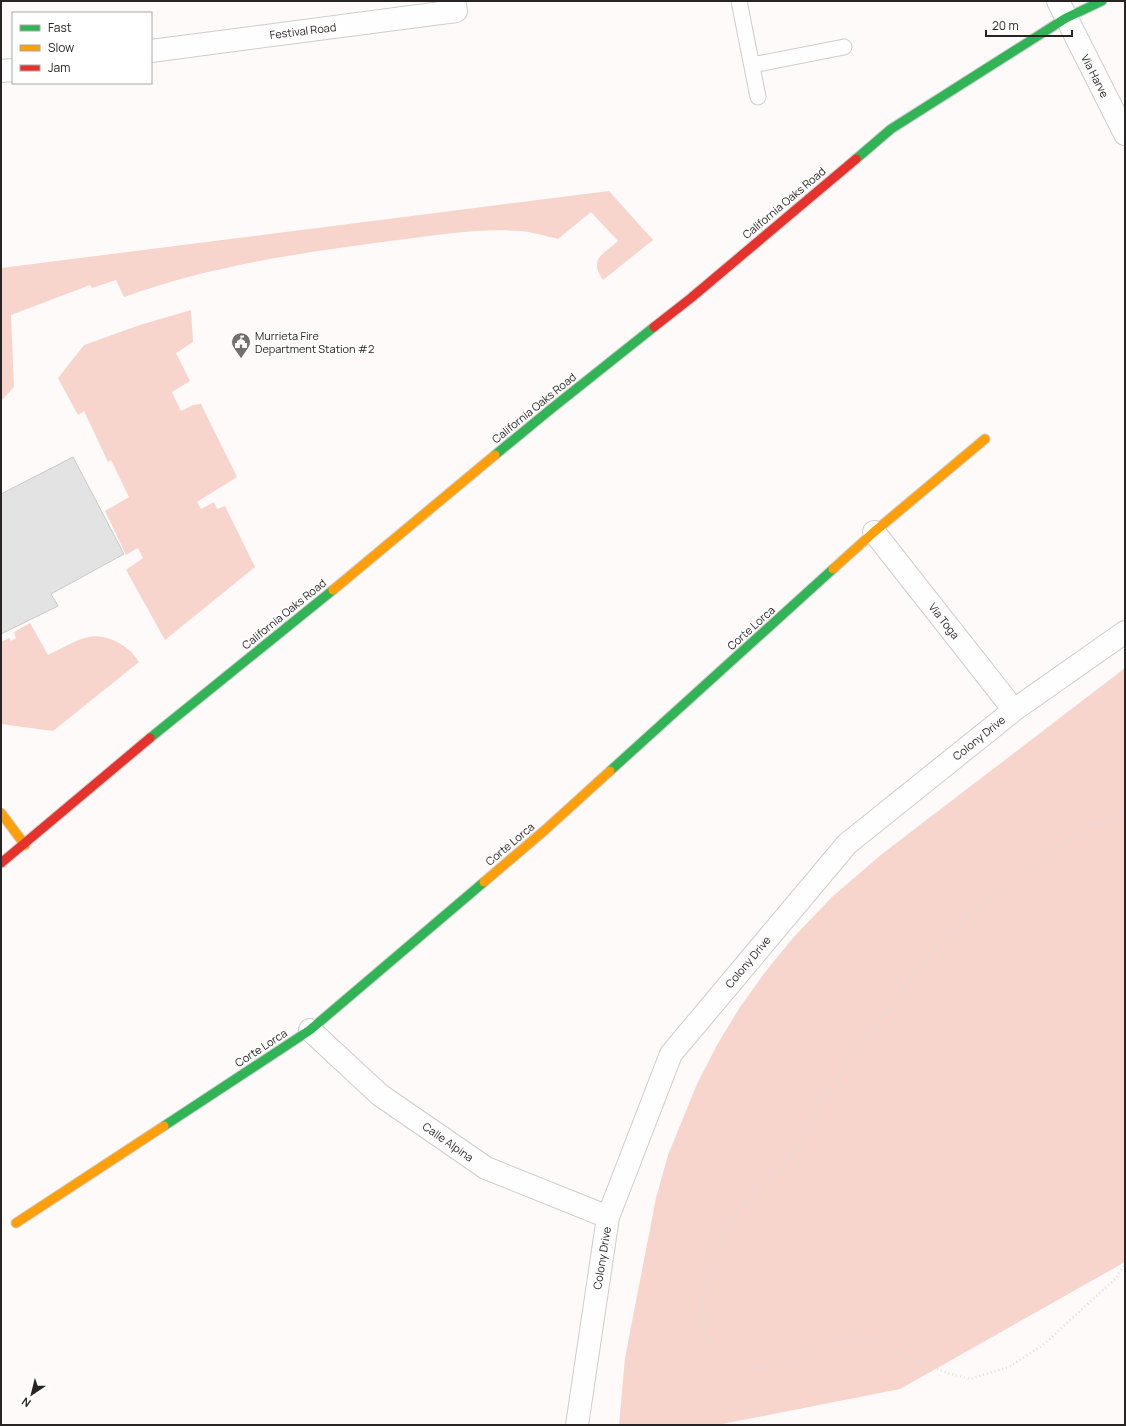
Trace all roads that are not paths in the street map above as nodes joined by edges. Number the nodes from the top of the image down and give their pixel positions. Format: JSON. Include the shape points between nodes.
{"nodes":[{"id":1,"x":739,"y":1,"type":"edge"},
{"id":2,"x":1102,"y":1,"type":"edge"},
{"id":3,"x":455,"y":6,"type":"edge"},
{"id":4,"x":1062,"y":10,"type":"edge"},
{"id":5,"x":844,"y":47,"type":"dead end"},
{"id":6,"x":152,"y":51,"type":"edge"},
{"id":7,"x":752,"y":65,"type":"junction"},
{"id":8,"x":12,"y":70,"type":"edge"},
{"id":9,"x":1,"y":71,"type":"edge"},
{"id":10,"x":758,"y":97,"type":"dead end"},
{"id":11,"x":1125,"y":134,"type":"edge"},
{"id":12,"x":985,"y":439,"type":"dead end"},
{"id":13,"x":874,"y":532,"type":"junction"},
{"id":14,"x":1125,"y":632,"type":"edge"},
{"id":15,"x":1014,"y":710,"type":"junction"},
{"id":16,"x":1,"y":813,"type":"edge"},
{"id":17,"x":24,"y":844,"type":"junction"},
{"id":18,"x":1,"y":863,"type":"edge"},
{"id":19,"x":310,"y":1030,"type":"junction"},
{"id":20,"x":608,"y":1217,"type":"junction"},
{"id":21,"x":16,"y":1223,"type":"dead end"},
{"id":22,"x":576,"y":1425,"type":"edge"}],
"edges":[{"from":1,"to":7,"type":"lane"},
{"from":2,"to":4,"type":"main road","name":"California Oaks Road"},
{"from":3,"to":6,"type":"street","name":"Festival Road"},
{"from":4,"to":11,"type":"street","name":"Via Harve"},
{"from":4,"to":17,"type":"main road","name":"California Oaks Road","via":[[891,129],[691,298],[551,409]]},
{"from":5,"to":7,"type":"lane"},
{"from":7,"to":10,"type":"lane"},
{"from":8,"to":9,"type":"street"},
{"from":12,"to":13,"type":"main road","name":"Corte Lorca"},
{"from":13,"to":15,"type":"street","name":"Via Toga"},
{"from":13,"to":19,"type":"main road","name":"Corte Lorca","via":[[545,830]]},
{"from":14,"to":15,"type":"street","name":"Colony Drive"},
{"from":15,"to":20,"type":"street","name":"Colony Drive","via":[[847,844],[671,1054]]},
{"from":16,"to":17,"type":"main road"},
{"from":17,"to":18,"type":"main road","name":"California Oaks Road"},
{"from":19,"to":20,"type":"street","name":"Calle Alpina","via":[[380,1095],[486,1168]]},
{"from":19,"to":21,"type":"main road","name":"Corte Lorca"},
{"from":20,"to":22,"type":"street","name":"Colony Drive"}]}
